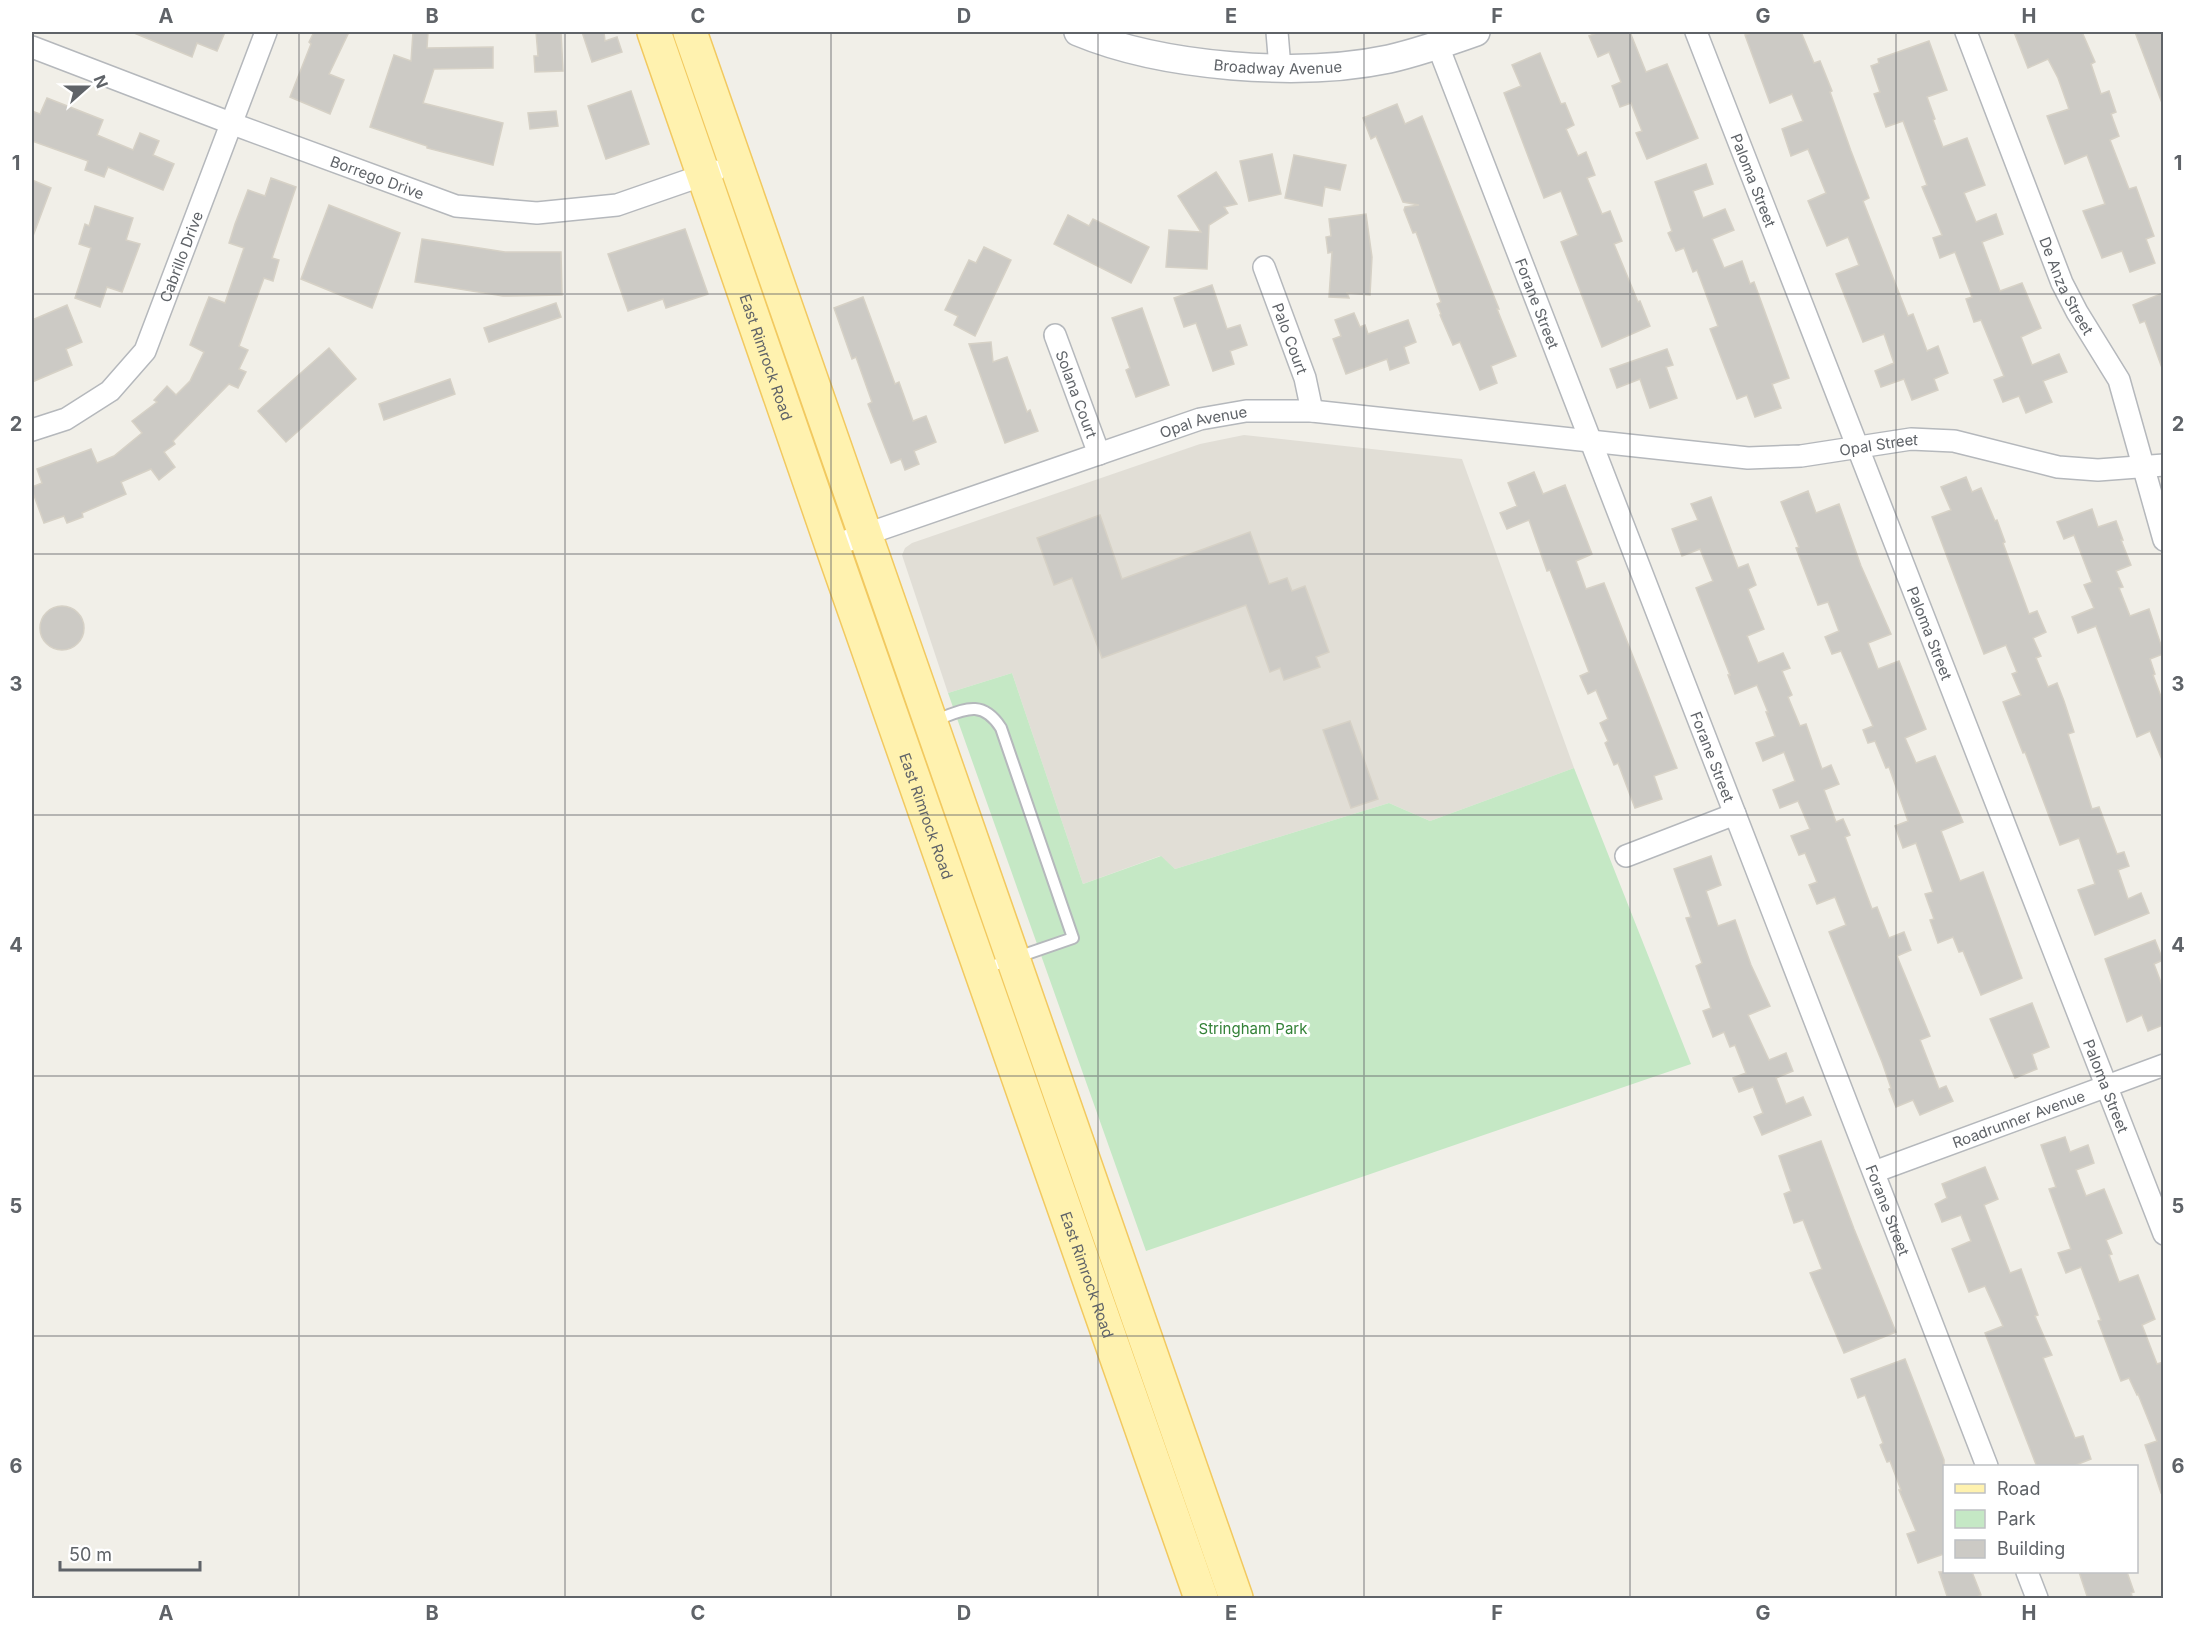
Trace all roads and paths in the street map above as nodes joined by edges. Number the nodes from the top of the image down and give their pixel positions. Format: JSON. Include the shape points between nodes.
{"nodes":[{"id":1,"x":267,"y":32,"type":"edge"},
{"id":2,"x":654,"y":32,"type":"edge"},
{"id":3,"x":690,"y":32,"type":"edge"},
{"id":4,"x":1078,"y":32,"type":"edge"},
{"id":5,"x":1277,"y":32,"type":"edge"},
{"id":6,"x":1476,"y":32,"type":"edge"},
{"id":7,"x":1696,"y":32,"type":"edge"},
{"id":8,"x":1966,"y":32,"type":"edge"},
{"id":9,"x":1438,"y":46,"type":"junction"},
{"id":10,"x":32,"y":47,"type":"edge"},
{"id":11,"x":1280,"y":68,"type":"junction"},
{"id":12,"x":232,"y":124,"type":"junction"},
{"id":13,"x":735,"y":164,"type":"junction"},
{"id":14,"x":704,"y":175,"type":"junction"},
{"id":15,"x":1264,"y":267,"type":"dead end"},
{"id":16,"x":1055,"y":335,"type":"dead end"},
{"id":17,"x":1312,"y":411,"type":"junction"},
{"id":18,"x":32,"y":430,"type":"edge"},
{"id":19,"x":1591,"y":441,"type":"junction"},
{"id":20,"x":1857,"y":447,"type":"junction"},
{"id":21,"x":1099,"y":454,"type":"junction"},
{"id":22,"x":2163,"y":465,"type":"edge"},
{"id":23,"x":2142,"y":467,"type":"junction"},
{"id":24,"x":866,"y":535,"type":"junction"},
{"id":25,"x":2163,"y":540,"type":"edge"},
{"id":26,"x":832,"y":546,"type":"junction"},
{"id":27,"x":932,"y":722,"type":"junction"},
{"id":28,"x":1735,"y":813,"type":"junction"},
{"id":29,"x":1626,"y":856,"type":"dead end"},
{"id":30,"x":1014,"y":959,"type":"junction"},
{"id":31,"x":980,"y":970,"type":"junction"},
{"id":32,"x":2163,"y":1065,"type":"edge"},
{"id":33,"x":2106,"y":1086,"type":"junction"},
{"id":34,"x":1874,"y":1172,"type":"junction"},
{"id":35,"x":2163,"y":1234,"type":"edge"},
{"id":36,"x":1986,"y":1465,"type":"edge"},
{"id":37,"x":2027,"y":1573,"type":"edge"},
{"id":38,"x":1201,"y":1599,"type":"edge"},
{"id":39,"x":1236,"y":1599,"type":"edge"},
{"id":40,"x":2037,"y":1599,"type":"edge"}],
"edges":[{"from":1,"to":12,"type":"street","name":"Cabrillo Drive"},
{"from":2,"to":14,"type":"main road","name":"East Rimrock Road"},
{"from":3,"to":13,"type":"main road"},
{"from":4,"to":11,"type":"street","name":"Broadway Avenue","via":[[1107,44],[1197,62]]},
{"from":5,"to":11,"type":"street"},
{"from":6,"to":9,"type":"street","name":"Broadway Avenue"},
{"from":7,"to":20,"type":"street","name":"Paloma Street"},
{"from":8,"to":23,"type":"street","name":"De Anza Street","via":[[2062,283],[2119,380]]},
{"from":9,"to":11,"type":"street","name":"Broadway Avenue","via":[[1340,66]]},
{"from":9,"to":19,"type":"street","name":"Forane Street"},
{"from":10,"to":12,"type":"street","name":"Borrego Drive"},
{"from":12,"to":14,"type":"street","name":"Borrego Drive","via":[[456,206],[537,213],[581,210],[617,205]]},
{"from":12,"to":18,"type":"street","name":"Cabrillo Drive","via":[[144,351],[110,391],[66,419]]},
{"from":13,"to":14,"type":"street","name":"Borrego Drive"},
{"from":13,"to":24,"type":"main road"},
{"from":14,"to":26,"type":"main road","name":"East Rimrock Road"},
{"from":15,"to":17,"type":"street","name":"Palo Court","via":[[1305,378]]},
{"from":16,"to":21,"type":"street","name":"Solana Court"},
{"from":17,"to":19,"type":"street","name":"Opal Avenue"},
{"from":17,"to":21,"type":"street","name":"Opal Avenue","via":[[1246,411],[1200,419]]},
{"from":19,"to":20,"type":"street","name":"Opal Street","via":[[1748,458],[1801,456]]},
{"from":19,"to":28,"type":"street","name":"Forane Street"},
{"from":20,"to":23,"type":"street","name":"Opal Street","via":[[1911,439],[1954,441],[2058,467]]},
{"from":20,"to":33,"type":"street","name":"Paloma Street"},
{"from":21,"to":24,"type":"street","name":"Opal Avenue"},
{"from":22,"to":23,"type":"street","name":"Opal Street"},
{"from":23,"to":25,"type":"street","name":"De Anza Street"},
{"from":24,"to":26,"type":"street","name":"Opal Avenue"},
{"from":24,"to":27,"type":"main road"},
{"from":26,"to":31,"type":"main road","name":"East Rimrock Road"},
{"from":27,"to":30,"type":"main road"},
{"from":27,"to":30,"type":"lane","via":[[972,708],[984,710],[1001,728],[1072,938]]},
{"from":28,"to":29,"type":"street"},
{"from":28,"to":34,"type":"street","name":"Forane Street"},
{"from":30,"to":31,"type":"lane"},
{"from":30,"to":39,"type":"main road"},
{"from":31,"to":38,"type":"main road","name":"East Rimrock Road"},
{"from":32,"to":33,"type":"street","name":"Roadrunner Avenue"},
{"from":33,"to":34,"type":"street","name":"Roadrunner Avenue"},
{"from":33,"to":35,"type":"street","name":"Paloma Street"},
{"from":34,"to":36,"type":"street","name":"Forane Street"},
{"from":37,"to":40,"type":"street"}]}
